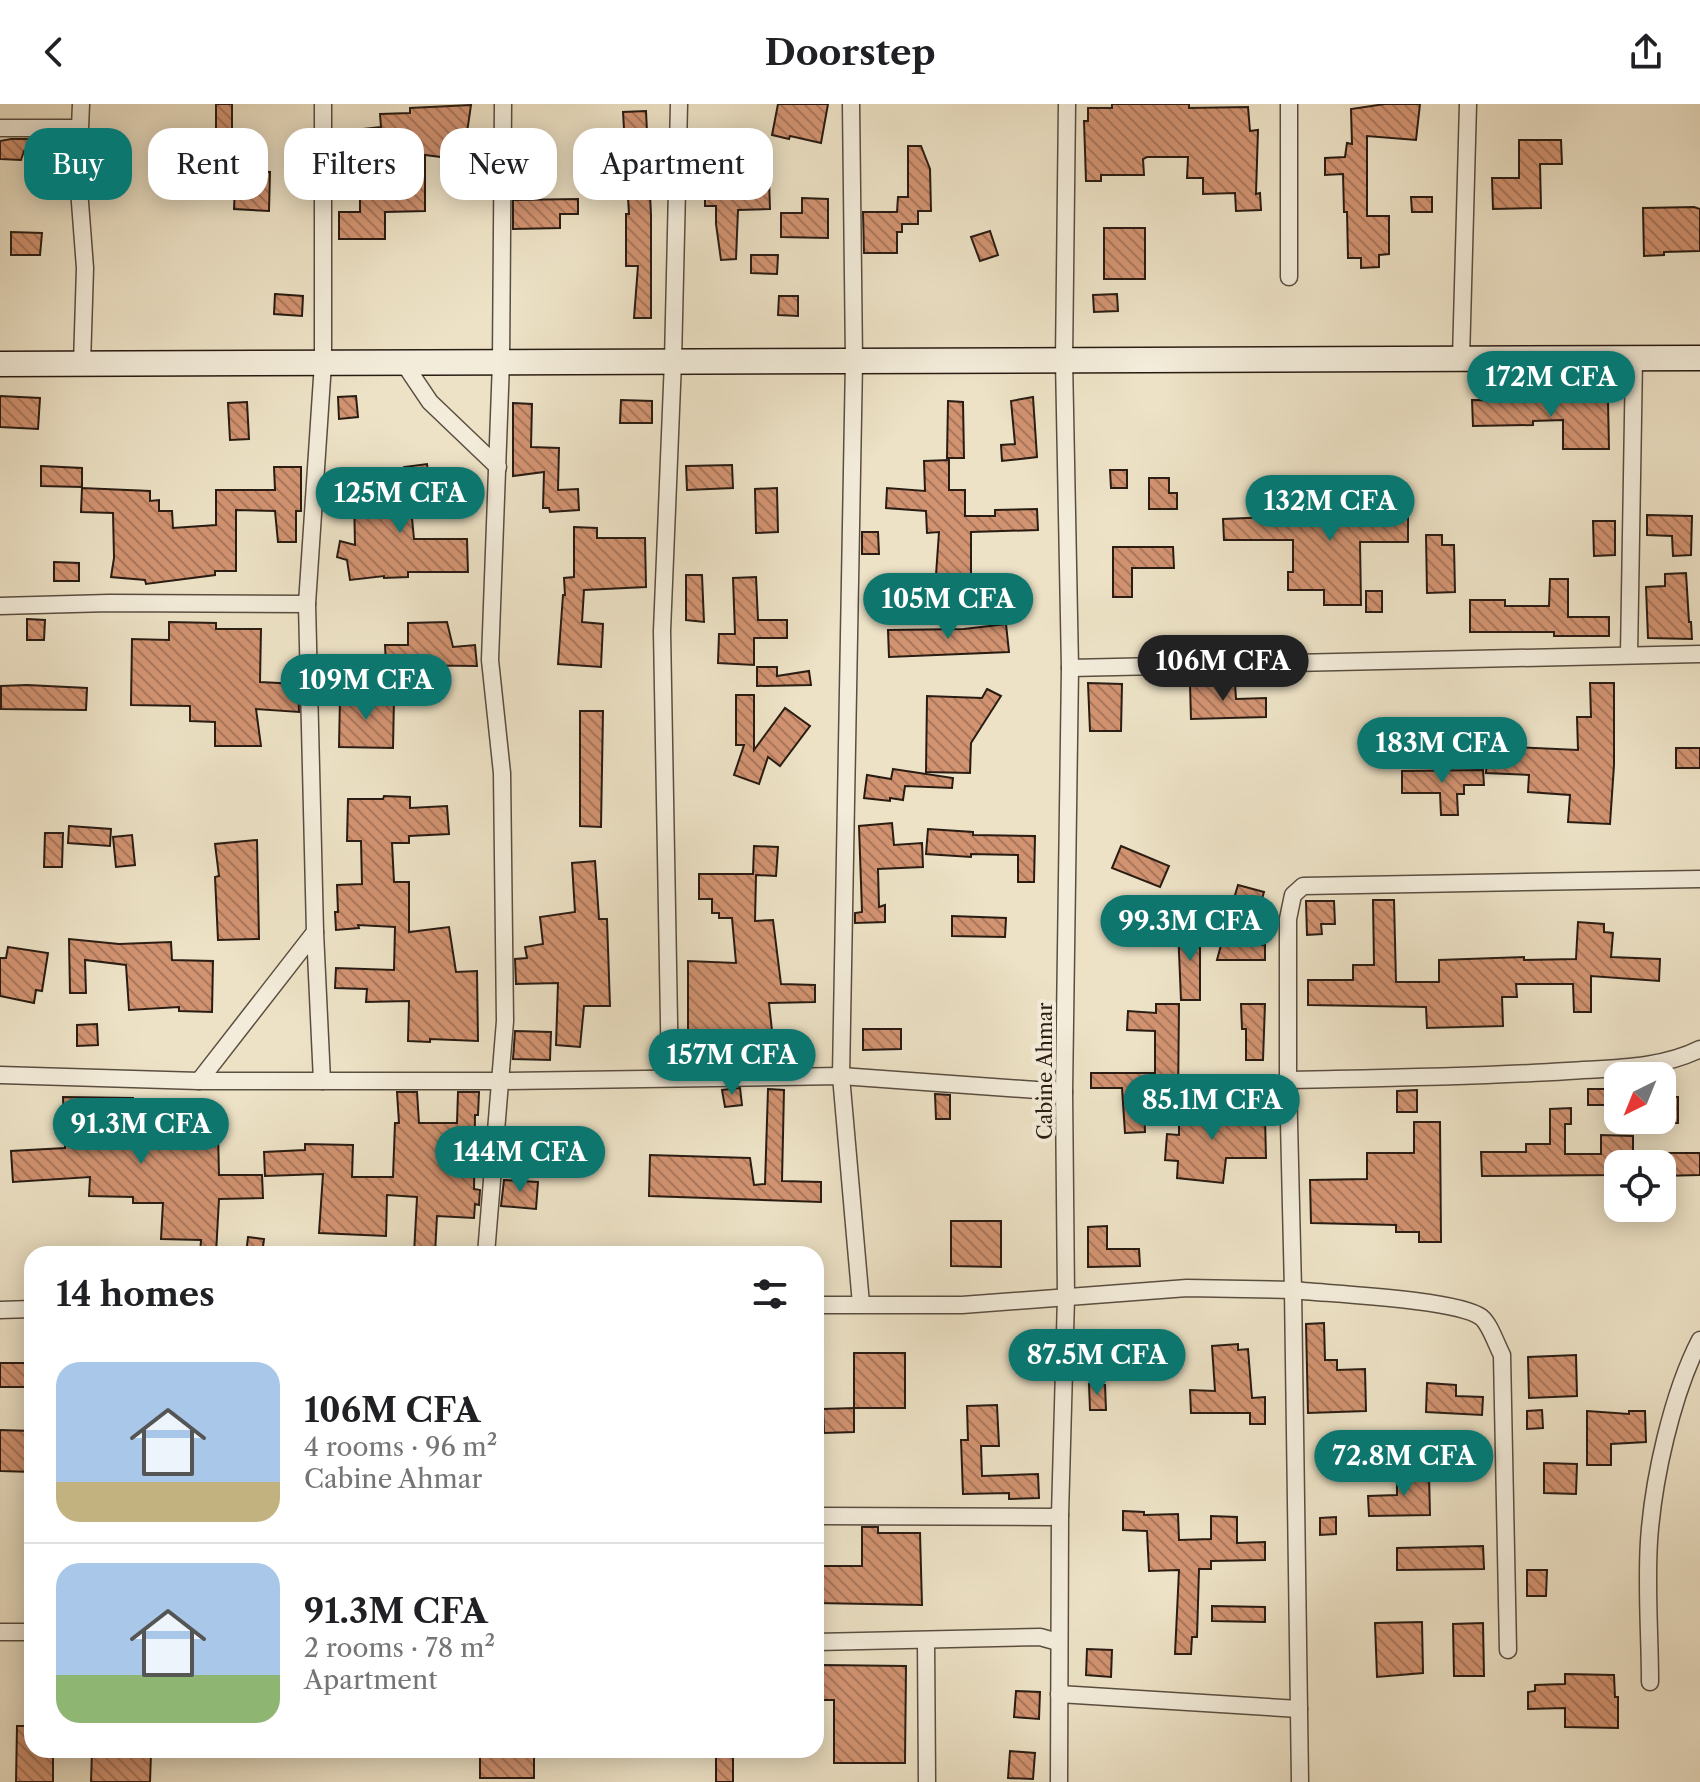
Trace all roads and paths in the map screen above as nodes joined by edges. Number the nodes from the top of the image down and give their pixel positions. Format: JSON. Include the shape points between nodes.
{"nodes":[{"id":1,"x":81,"y":104,"type":"edge"},
{"id":2,"x":323,"y":104,"type":"edge"},
{"id":3,"x":503,"y":104,"type":"edge"},
{"id":4,"x":679,"y":104,"type":"edge"},
{"id":5,"x":851,"y":104,"type":"edge"},
{"id":6,"x":1067,"y":104,"type":"edge"},
{"id":7,"x":1289,"y":104,"type":"edge"},
{"id":8,"x":1468,"y":104,"type":"edge"},
{"id":9,"x":0,"y":128,"type":"edge"},
{"id":10,"x":24,"y":128,"type":"edge"},
{"id":11,"x":79,"y":128,"type":"edge"},
{"id":12,"x":80,"y":200,"type":"edge"},
{"id":13,"x":1289,"y":277,"type":"dead end"},
{"id":14,"x":1634,"y":358,"type":"junction"},
{"id":15,"x":1700,"y":358,"type":"edge"},
{"id":16,"x":1461,"y":359,"type":"junction"},
{"id":17,"x":1064,"y":360,"type":"junction"},
{"id":18,"x":673,"y":361,"type":"junction"},
{"id":19,"x":854,"y":361,"type":"junction"},
{"id":20,"x":403,"y":362,"type":"junction"},
{"id":21,"x":501,"y":362,"type":"junction"},
{"id":22,"x":323,"y":363,"type":"junction"},
{"id":23,"x":0,"y":364,"type":"edge"},
{"id":24,"x":82,"y":364,"type":"junction"},
{"id":25,"x":498,"y":467,"type":"junction"},
{"id":26,"x":307,"y":604,"type":"junction"},
{"id":27,"x":0,"y":606,"type":"edge"},
{"id":28,"x":1700,"y":654,"type":"edge"},
{"id":29,"x":1629,"y":655,"type":"junction"},
{"id":30,"x":1070,"y":668,"type":"junction"},
{"id":31,"x":1700,"y":879,"type":"edge"},
{"id":32,"x":315,"y":932,"type":"junction"},
{"id":33,"x":1700,"y":1049,"type":"edge"},
{"id":34,"x":0,"y":1075,"type":"edge"},
{"id":35,"x":841,"y":1076,"type":"junction"},
{"id":36,"x":670,"y":1078,"type":"junction"},
{"id":37,"x":1288,"y":1080,"type":"junction"},
{"id":38,"x":199,"y":1081,"type":"junction"},
{"id":39,"x":322,"y":1081,"type":"junction"},
{"id":40,"x":500,"y":1081,"type":"junction"},
{"id":41,"x":1064,"y":1092,"type":"junction"},
{"id":42,"x":487,"y":1246,"type":"edge"},
{"id":43,"x":1293,"y":1290,"type":"junction"},
{"id":44,"x":1066,"y":1297,"type":"junction"},
{"id":45,"x":861,"y":1304,"type":"junction"},
{"id":46,"x":824,"y":1305,"type":"edge"},
{"id":47,"x":24,"y":1309,"type":"edge"},
{"id":48,"x":0,"y":1310,"type":"edge"},
{"id":49,"x":1700,"y":1340,"type":"edge"},
{"id":50,"x":1060,"y":1515,"type":"junction"},
{"id":51,"x":824,"y":1516,"type":"edge"},
{"id":52,"x":0,"y":1632,"type":"edge"},
{"id":53,"x":24,"y":1632,"type":"edge"},
{"id":54,"x":926,"y":1641,"type":"junction"},
{"id":55,"x":824,"y":1642,"type":"edge"},
{"id":56,"x":1058,"y":1642,"type":"junction"},
{"id":57,"x":1508,"y":1650,"type":"dead end"},
{"id":58,"x":1650,"y":1682,"type":"dead end"},
{"id":59,"x":1059,"y":1694,"type":"junction"},
{"id":60,"x":1299,"y":1709,"type":"junction"},
{"id":61,"x":927,"y":1782,"type":"edge"},
{"id":62,"x":1059,"y":1782,"type":"edge"},
{"id":63,"x":1300,"y":1782,"type":"edge"}],
"edges":[{"from":1,"to":11,"type":"street"},
{"from":2,"to":22,"type":"street"},
{"from":3,"to":21,"type":"street"},
{"from":4,"to":18,"type":"street"},
{"from":5,"to":19,"type":"street"},
{"from":6,"to":17,"type":"street","name":"Cabine Ahmar"},
{"from":7,"to":13,"type":"street"},
{"from":8,"to":16,"type":"street"},
{"from":9,"to":10,"type":"street"},
{"from":12,"to":24,"type":"street","via":[[85,268]]},
{"from":14,"to":15,"type":"street"},
{"from":14,"to":16,"type":"street"},
{"from":14,"to":29,"type":"street"},
{"from":16,"to":17,"type":"street"},
{"from":17,"to":19,"type":"street"},
{"from":17,"to":30,"type":"street","name":"Cabine Ahmar"},
{"from":18,"to":19,"type":"street"},
{"from":18,"to":21,"type":"street"},
{"from":18,"to":36,"type":"street","via":[[662,631]]},
{"from":19,"to":35,"type":"street"},
{"from":20,"to":21,"type":"street"},
{"from":20,"to":22,"type":"street"},
{"from":20,"to":25,"type":"street","via":[[430,402]]},
{"from":21,"to":25,"type":"street"},
{"from":22,"to":24,"type":"street"},
{"from":22,"to":26,"type":"street"},
{"from":23,"to":24,"type":"street"},
{"from":25,"to":40,"type":"street","via":[[490,660],[502,773],[505,1021]]},
{"from":26,"to":27,"type":"street"},
{"from":26,"to":32,"type":"street"},
{"from":28,"to":29,"type":"street"},
{"from":29,"to":30,"type":"street"},
{"from":30,"to":41,"type":"street","name":"Cabine Ahmar"},
{"from":31,"to":37,"type":"street","via":[[1303,886],[1293,895],[1288,919]]},
{"from":32,"to":38,"type":"street"},
{"from":32,"to":39,"type":"street"},
{"from":33,"to":37,"type":"street","via":[[1666,1061],[1622,1067]]},
{"from":34,"to":38,"type":"street"},
{"from":35,"to":36,"type":"street"},
{"from":35,"to":41,"type":"street"},
{"from":35,"to":45,"type":"street"},
{"from":36,"to":40,"type":"street"},
{"from":37,"to":43,"type":"street"},
{"from":38,"to":39,"type":"street"},
{"from":39,"to":40,"type":"street"},
{"from":40,"to":42,"type":"street"},
{"from":41,"to":44,"type":"street","name":"Cabine Ahmar"},
{"from":43,"to":44,"type":"street","via":[[1187,1288]]},
{"from":43,"to":57,"type":"street","via":[[1431,1304],[1483,1318],[1502,1355]]},
{"from":43,"to":60,"type":"street"},
{"from":44,"to":45,"type":"street","via":[[962,1305]]},
{"from":44,"to":50,"type":"street","name":"Cabine Ahmar"},
{"from":45,"to":46,"type":"street"},
{"from":47,"to":48,"type":"street"},
{"from":49,"to":58,"type":"street","via":[[1665,1435],[1649,1540]]},
{"from":50,"to":51,"type":"street"},
{"from":50,"to":56,"type":"street","name":"Cabine Ahmar"},
{"from":52,"to":53,"type":"street"},
{"from":54,"to":55,"type":"street"},
{"from":54,"to":56,"type":"street","via":[[1040,1637]]},
{"from":54,"to":61,"type":"street"},
{"from":56,"to":59,"type":"street","name":"Cabine Ahmar"},
{"from":59,"to":60,"type":"street"},
{"from":59,"to":62,"type":"street","name":"Cabine Ahmar"},
{"from":60,"to":63,"type":"street"}]}
